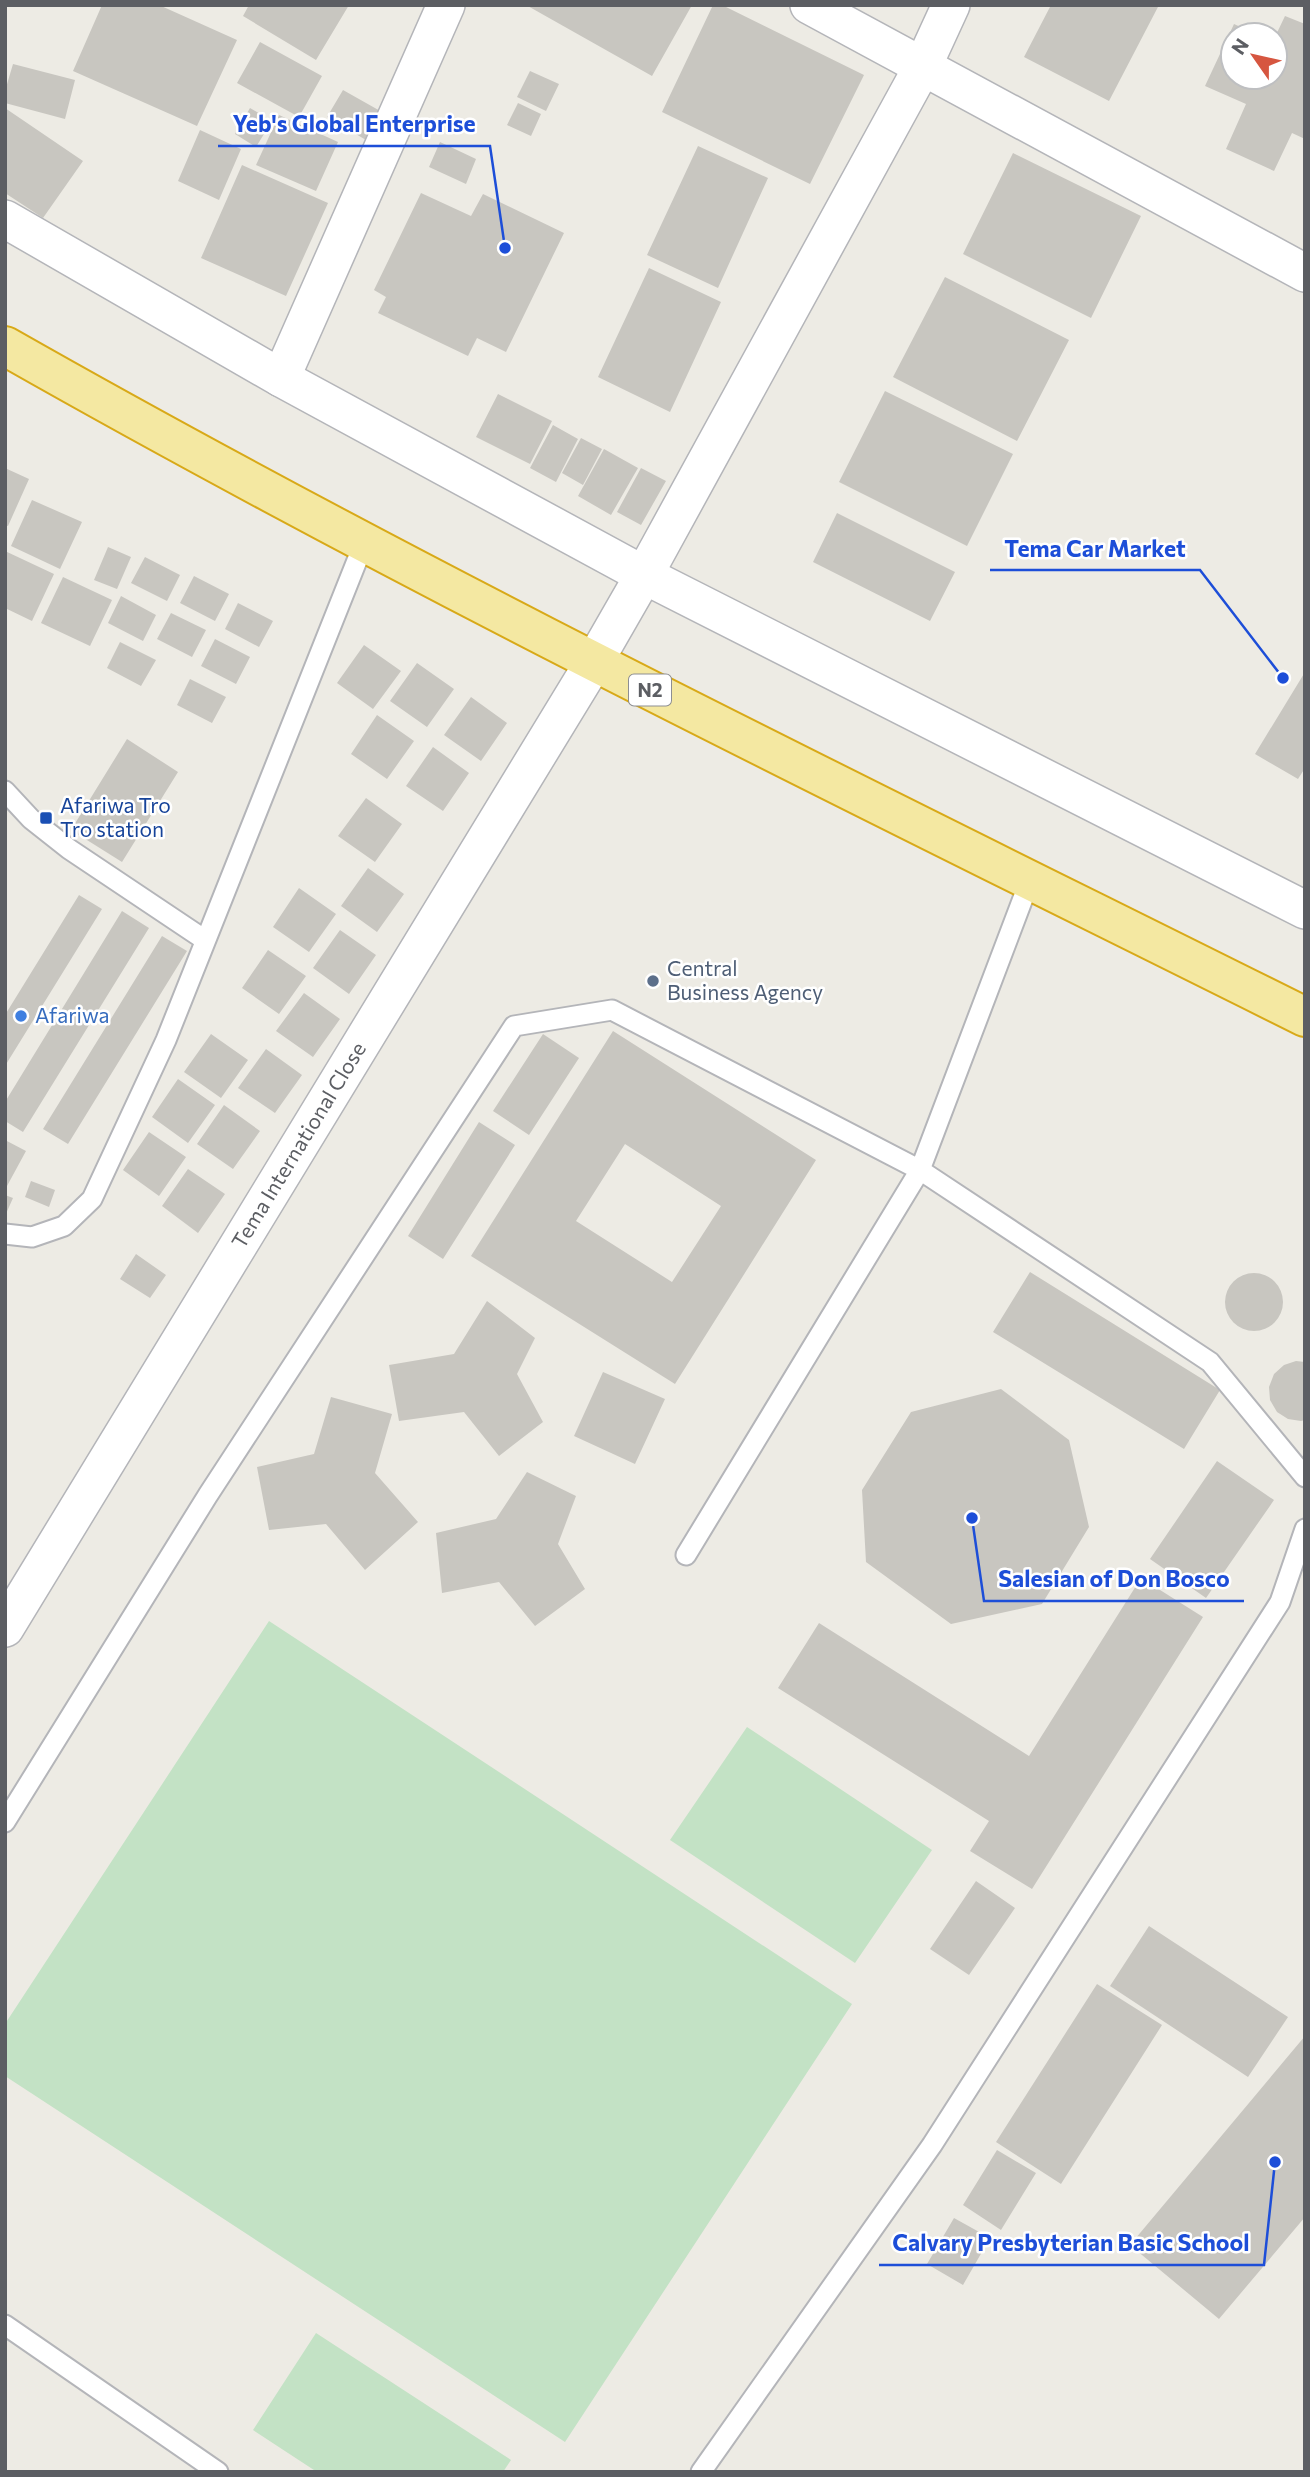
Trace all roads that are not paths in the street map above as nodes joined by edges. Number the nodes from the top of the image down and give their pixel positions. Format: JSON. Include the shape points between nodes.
{"nodes":[{"id":1,"x":446,"y":5,"type":"edge"},
{"id":2,"x":809,"y":5,"type":"edge"},
{"id":3,"x":951,"y":5,"type":"edge"},
{"id":4,"x":923,"y":66,"type":"junction"},
{"id":5,"x":5,"y":219,"type":"edge"},
{"id":6,"x":1305,"y":273,"type":"edge"},
{"id":7,"x":5,"y":346,"type":"edge"},
{"id":8,"x":281,"y":378,"type":"junction"},
{"id":9,"x":364,"y":543,"type":"junction"},
{"id":10,"x":644,"y":575,"type":"junction"},
{"id":11,"x":594,"y":662,"type":"junction"},
{"id":12,"x":5,"y":791,"type":"edge"},
{"id":13,"x":1030,"y":880,"type":"junction"},
{"id":14,"x":1305,"y":910,"type":"edge"},
{"id":15,"x":205,"y":940,"type":"junction"},
{"id":16,"x":1305,"y":1017,"type":"edge"},
{"id":17,"x":920,"y":1170,"type":"junction"},
{"id":18,"x":5,"y":1234,"type":"edge"},
{"id":19,"x":1305,"y":1477,"type":"edge"},
{"id":20,"x":1305,"y":1529,"type":"edge"},
{"id":21,"x":686,"y":1555,"type":"dead end"},
{"id":22,"x":5,"y":1628,"type":"edge"},
{"id":23,"x":5,"y":1822,"type":"edge"},
{"id":24,"x":5,"y":2325,"type":"edge"},
{"id":25,"x":218,"y":2472,"type":"edge"},
{"id":26,"x":701,"y":2472,"type":"edge"}],
"edges":[{"from":1,"to":8,"type":"street"},
{"from":2,"to":4,"type":"street"},
{"from":3,"to":4,"type":"street","name":"Tema International Close"},
{"from":4,"to":6,"type":"street"},
{"from":4,"to":10,"type":"street","name":"Tema International Close"},
{"from":5,"to":8,"type":"street"},
{"from":7,"to":9,"type":"highway","number":"N2"},
{"from":8,"to":10,"type":"street"},
{"from":9,"to":11,"type":"highway","number":"N2"},
{"from":9,"to":15,"type":"lane"},
{"from":10,"to":11,"type":"street","name":"Tema International Close"},
{"from":10,"to":14,"type":"street"},
{"from":11,"to":13,"type":"highway","number":"N2"},
{"from":11,"to":22,"type":"street","name":"Tema International Close"},
{"from":12,"to":15,"type":"lane","via":[[69,849]]},
{"from":13,"to":16,"type":"highway","number":"N2"},
{"from":13,"to":17,"type":"lane"},
{"from":15,"to":18,"type":"lane","via":[[166,1040],[92,1199],[64,1226],[32,1237]]},
{"from":17,"to":19,"type":"lane","via":[[1210,1362]]},
{"from":17,"to":21,"type":"lane"},
{"from":17,"to":23,"type":"lane","via":[[612,1010],[514,1026],[208,1495]]},
{"from":20,"to":26,"type":"lane","via":[[1280,1602],[932,2146]]},
{"from":24,"to":25,"type":"lane"}]}
